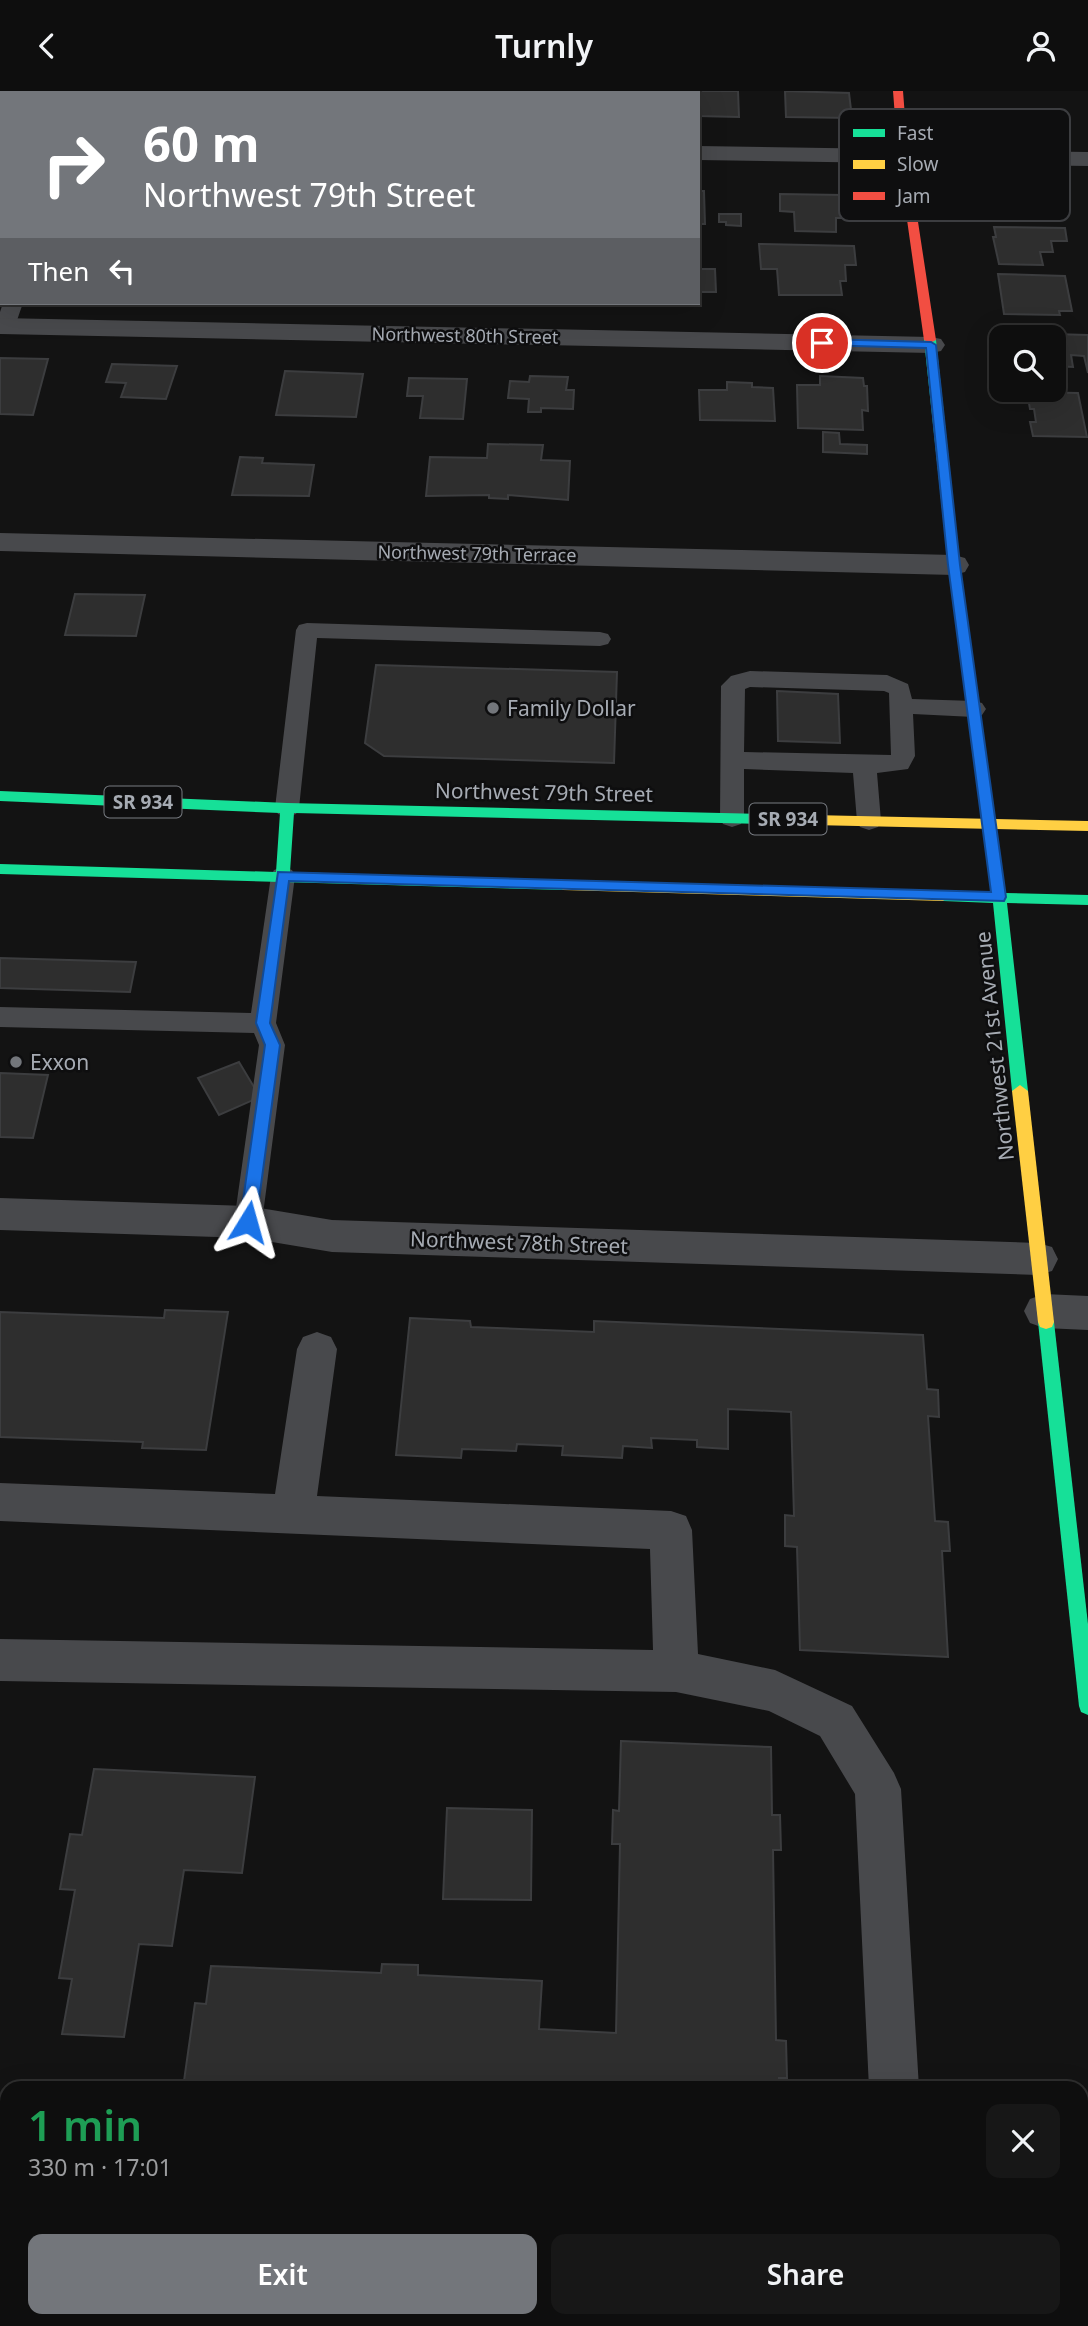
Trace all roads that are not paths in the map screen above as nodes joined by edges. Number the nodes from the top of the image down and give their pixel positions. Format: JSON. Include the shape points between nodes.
{"nodes":[{"id":1,"x":898,"y":91,"type":"edge"},
{"id":2,"x":899,"y":109,"type":"edge"},
{"id":3,"x":700,"y":153,"type":"edge"},
{"id":4,"x":839,"y":155,"type":"edge"},
{"id":5,"x":1070,"y":159,"type":"edge"},
{"id":6,"x":1088,"y":159,"type":"edge"},
{"id":7,"x":913,"y":221,"type":"edge"},
{"id":8,"x":6,"y":318,"type":"edge"},
{"id":9,"x":931,"y":345,"type":"junction"},
{"id":10,"x":0,"y":542,"type":"edge"},
{"id":11,"x":954,"y":565,"type":"junction"},
{"id":12,"x":600,"y":639,"type":"dead end"},
{"id":13,"x":901,"y":706,"type":"junction"},
{"id":14,"x":974,"y":709,"type":"junction"},
{"id":15,"x":732,"y":760,"type":"junction"},
{"id":16,"x":864,"y":765,"type":"junction"},
{"id":17,"x":0,"y":796,"type":"edge"},
{"id":18,"x":287,"y":808,"type":"junction"},
{"id":19,"x":732,"y":818,"type":"junction"},
{"id":20,"x":869,"y":821,"type":"junction"},
{"id":21,"x":989,"y":824,"type":"junction"},
{"id":22,"x":1088,"y":826,"type":"edge"},
{"id":23,"x":0,"y":869,"type":"edge"},
{"id":24,"x":283,"y":876,"type":"junction"},
{"id":25,"x":999,"y":897,"type":"junction"},
{"id":26,"x":1088,"y":900,"type":"edge"},
{"id":27,"x":0,"y":1017,"type":"edge"},
{"id":28,"x":263,"y":1023,"type":"junction"},
{"id":29,"x":0,"y":1214,"type":"edge"},
{"id":30,"x":248,"y":1222,"type":"junction"},
{"id":31,"x":1038,"y":1259,"type":"junction"},
{"id":32,"x":1044,"y":1311,"type":"junction"},
{"id":33,"x":1088,"y":1313,"type":"edge"},
{"id":34,"x":317,"y":1349,"type":"dead end"},
{"id":35,"x":0,"y":1502,"type":"edge"},
{"id":36,"x":293,"y":1514,"type":"junction"},
{"id":37,"x":0,"y":1660,"type":"edge"},
{"id":38,"x":676,"y":1671,"type":"junction"},
{"id":39,"x":1088,"y":1706,"type":"edge"},
{"id":40,"x":894,"y":2081,"type":"edge"}],
"edges":[{"from":1,"to":2,"type":"street","name":"Northwest 21st Avenue"},
{"from":3,"to":4,"type":"street"},
{"from":5,"to":6,"type":"street"},
{"from":7,"to":9,"type":"street","name":"Northwest 21st Avenue"},
{"from":8,"to":9,"type":"street","name":"Northwest 80th Street"},
{"from":9,"to":11,"type":"street","name":"Northwest 21st Avenue"},
{"from":10,"to":11,"type":"street","name":"Northwest 79th Terrace"},
{"from":11,"to":14,"type":"street","name":"Northwest 21st Avenue"},
{"from":12,"to":18,"type":"lane","via":[[307,630]]},
{"from":13,"to":14,"type":"lane"},
{"from":13,"to":15,"type":"lane","via":[[900,689],[887,683],[739,681],[733,687]]},
{"from":13,"to":16,"type":"lane","via":[[900,763]]},
{"from":14,"to":21,"type":"street","name":"Northwest 21st Avenue"},
{"from":15,"to":16,"type":"lane"},
{"from":15,"to":19,"type":"lane"},
{"from":16,"to":20,"type":"lane"},
{"from":17,"to":18,"type":"street","name":"Northwest 79th Street","number":"SR 934"},
{"from":18,"to":19,"type":"street","name":"Northwest 79th Street","number":"SR 934"},
{"from":18,"to":24,"type":"street"},
{"from":19,"to":20,"type":"street","name":"Northwest 79th Street","number":"SR 934"},
{"from":20,"to":21,"type":"street","name":"Northwest 79th Street","number":"SR 934"},
{"from":21,"to":22,"type":"street","name":"Northwest 79th Street","number":"SR 934"},
{"from":21,"to":25,"type":"street","name":"Northwest 21st Avenue"},
{"from":23,"to":24,"type":"street"},
{"from":24,"to":25,"type":"street"},
{"from":24,"to":28,"type":"lane"},
{"from":25,"to":26,"type":"street"},
{"from":25,"to":31,"type":"street","name":"Northwest 21st Avenue"},
{"from":27,"to":28,"type":"lane"},
{"from":28,"to":30,"type":"lane","via":[[272,1045]]},
{"from":29,"to":30,"type":"street","name":"Northwest 78th Street"},
{"from":30,"to":31,"type":"street","name":"Northwest 78th Street","via":[[332,1236]]},
{"from":31,"to":32,"type":"street","name":"Northwest 21st Avenue"},
{"from":32,"to":33,"type":"street"},
{"from":32,"to":39,"type":"street","name":"Northwest 21st Avenue"},
{"from":34,"to":36,"type":"street"},
{"from":35,"to":36,"type":"street"},
{"from":36,"to":38,"type":"street","via":[[671,1530]]},
{"from":37,"to":38,"type":"street"},
{"from":38,"to":40,"type":"street","via":[[775,1692],[836,1721],[878,1789]]}]}
